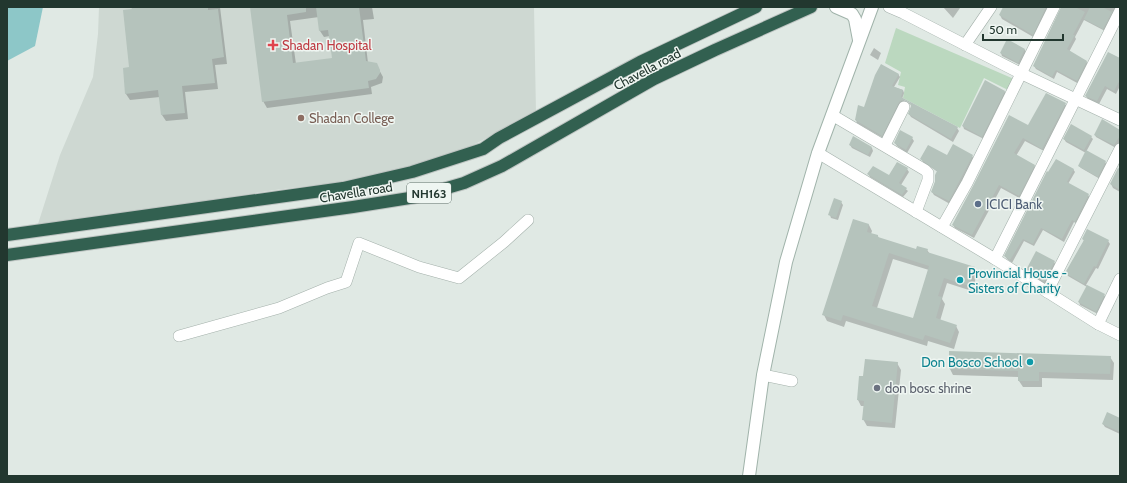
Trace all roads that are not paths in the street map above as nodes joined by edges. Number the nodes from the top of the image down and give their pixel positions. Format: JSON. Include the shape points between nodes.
{"nodes":[{"id":1,"x":756,"y":7,"type":"edge"},
{"id":2,"x":811,"y":7,"type":"edge"},
{"id":3,"x":836,"y":7,"type":"edge"},
{"id":4,"x":872,"y":7,"type":"edge"},
{"id":5,"x":889,"y":7,"type":"edge"},
{"id":6,"x":991,"y":7,"type":"edge"},
{"id":7,"x":1054,"y":7,"type":"edge"},
{"id":8,"x":906,"y":10,"type":"edge"},
{"id":9,"x":1120,"y":11,"type":"edge"},
{"id":10,"x":859,"y":41,"type":"junction"},
{"id":11,"x":965,"y":45,"type":"junction"},
{"id":12,"x":1020,"y":73,"type":"junction"},
{"id":13,"x":1076,"y":100,"type":"junction"},
{"id":14,"x":904,"y":107,"type":"dead end"},
{"id":15,"x":832,"y":115,"type":"junction"},
{"id":16,"x":1120,"y":120,"type":"edge"},
{"id":17,"x":885,"y":146,"type":"junction"},
{"id":18,"x":1120,"y":149,"type":"edge"},
{"id":19,"x":818,"y":153,"type":"junction"},
{"id":20,"x":916,"y":212,"type":"junction"},
{"id":21,"x":528,"y":220,"type":"dead end"},
{"id":22,"x":942,"y":227,"type":"junction"},
{"id":23,"x":7,"y":235,"type":"edge"},
{"id":24,"x":7,"y":255,"type":"edge"},
{"id":25,"x":995,"y":259,"type":"junction"},
{"id":26,"x":1120,"y":279,"type":"edge"},
{"id":27,"x":1048,"y":292,"type":"junction"},
{"id":28,"x":1098,"y":324,"type":"junction"},
{"id":29,"x":1120,"y":335,"type":"edge"},
{"id":30,"x":179,"y":336,"type":"dead end"},
{"id":31,"x":763,"y":375,"type":"junction"},
{"id":32,"x":792,"y":381,"type":"dead end"},
{"id":33,"x":749,"y":476,"type":"edge"}],
"edges":[{"from":1,"to":23,"type":"highway","name":"Chavella road","number":"NH163","via":[[640,62],[483,149],[412,172],[343,188]]},
{"from":2,"to":24,"type":"highway","name":"Chavella road","number":"NH163","via":[[654,79],[502,166],[464,183],[416,197],[361,206]]},
{"from":3,"to":10,"type":"main road","via":[[852,14]]},
{"from":4,"to":10,"type":"main road"},
{"from":5,"to":8,"type":"street"},
{"from":6,"to":11,"type":"street"},
{"from":7,"to":12,"type":"street"},
{"from":8,"to":11,"type":"street"},
{"from":9,"to":13,"type":"street"},
{"from":10,"to":15,"type":"main road"},
{"from":11,"to":12,"type":"street"},
{"from":12,"to":13,"type":"street"},
{"from":12,"to":22,"type":"street","via":[[967,183]]},
{"from":13,"to":16,"type":"street"},
{"from":13,"to":25,"type":"street"},
{"from":14,"to":17,"type":"street"},
{"from":15,"to":17,"type":"street"},
{"from":15,"to":19,"type":"main road"},
{"from":17,"to":20,"type":"street","via":[[928,173],[928,180]]},
{"from":18,"to":27,"type":"street"},
{"from":19,"to":20,"type":"street"},
{"from":19,"to":31,"type":"main road","via":[[786,262]]},
{"from":20,"to":22,"type":"street"},
{"from":21,"to":30,"type":"street","via":[[459,278],[419,267],[359,243],[346,282],[279,308]]},
{"from":22,"to":25,"type":"street"},
{"from":25,"to":27,"type":"street"},
{"from":26,"to":28,"type":"street"},
{"from":27,"to":28,"type":"street"},
{"from":28,"to":29,"type":"street"},
{"from":31,"to":32,"type":"street"},
{"from":31,"to":33,"type":"main road"}]}
